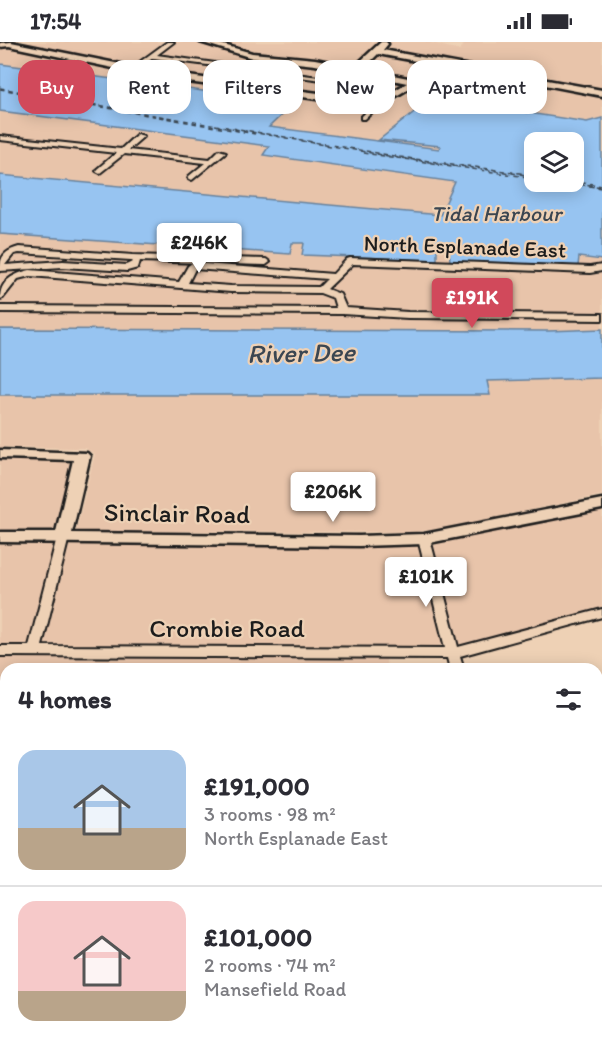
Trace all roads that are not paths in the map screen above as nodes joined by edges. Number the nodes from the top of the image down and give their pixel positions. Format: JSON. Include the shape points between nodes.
{"nodes":[{"id":1,"x":171,"y":42,"type":"edge"},
{"id":2,"x":204,"y":42,"type":"edge"},
{"id":3,"x":386,"y":42,"type":"edge"},
{"id":4,"x":6,"y":44,"type":"edge"},
{"id":5,"x":377,"y":51,"type":"junction"},
{"id":6,"x":153,"y":56,"type":"junction"},
{"id":7,"x":147,"y":60,"type":"edge"},
{"id":8,"x":368,"y":60,"type":"edge"},
{"id":9,"x":423,"y":60,"type":"edge"},
{"id":10,"x":315,"y":62,"type":"edge"},
{"id":11,"x":203,"y":63,"type":"edge"},
{"id":12,"x":107,"y":65,"type":"edge"},
{"id":13,"x":547,"y":83,"type":"edge"},
{"id":14,"x":602,"y":93,"type":"edge"},
{"id":15,"x":367,"y":114,"type":"edge"},
{"id":16,"x":363,"y":118,"type":"dead end"},
{"id":17,"x":140,"y":136,"type":"dead end"},
{"id":18,"x":0,"y":138,"type":"edge"},
{"id":19,"x":124,"y":150,"type":"junction"},
{"id":20,"x":222,"y":152,"type":"dead end"},
{"id":21,"x":210,"y":161,"type":"junction"},
{"id":22,"x":100,"y":171,"type":"dead end"},
{"id":23,"x":192,"y":178,"type":"dead end"},
{"id":24,"x":133,"y":258,"type":"junction"},
{"id":25,"x":266,"y":262,"type":"dead end"},
{"id":26,"x":0,"y":267,"type":"edge"},
{"id":27,"x":602,"y":268,"type":"edge"},
{"id":28,"x":333,"y":277,"type":"junction"},
{"id":29,"x":182,"y":285,"type":"junction"},
{"id":30,"x":231,"y":289,"type":"junction"},
{"id":31,"x":321,"y":290,"type":"junction"},
{"id":32,"x":0,"y":296,"type":"edge"},
{"id":33,"x":0,"y":309,"type":"edge"},
{"id":34,"x":225,"y":311,"type":"junction"},
{"id":35,"x":342,"y":311,"type":"junction"},
{"id":36,"x":602,"y":317,"type":"edge"},
{"id":37,"x":0,"y":453,"type":"edge"},
{"id":38,"x":602,"y":504,"type":"edge"},
{"id":39,"x":0,"y":537,"type":"edge"},
{"id":40,"x":63,"y":537,"type":"junction"},
{"id":41,"x":424,"y":539,"type":"junction"},
{"id":42,"x":602,"y":613,"type":"edge"},
{"id":43,"x":0,"y":651,"type":"edge"},
{"id":44,"x":34,"y":651,"type":"junction"},
{"id":45,"x":453,"y":653,"type":"junction"},
{"id":46,"x":456,"y":663,"type":"edge"}],
"edges":[{"from":1,"to":6,"type":"street"},
{"from":2,"to":10,"type":"street","via":[[251,55]]},
{"from":3,"to":5,"type":"street"},
{"from":4,"to":12,"type":"street"},
{"from":5,"to":8,"type":"street"},
{"from":5,"to":9,"type":"street"},
{"from":6,"to":7,"type":"street"},
{"from":6,"to":11,"type":"street"},
{"from":13,"to":14,"type":"street"},
{"from":15,"to":16,"type":"street"},
{"from":17,"to":19,"type":"street"},
{"from":18,"to":19,"type":"street"},
{"from":19,"to":21,"type":"street"},
{"from":19,"to":22,"type":"street"},
{"from":20,"to":21,"type":"street"},
{"from":21,"to":23,"type":"street"},
{"from":24,"to":25,"type":"street"},
{"from":24,"to":26,"type":"street","via":[[19,250],[11,252]]},
{"from":24,"to":26,"type":"street","via":[[137,262],[131,268],[63,264]]},
{"from":27,"to":28,"type":"street","name":"North Esplanade East","via":[[350,261]]},
{"from":28,"to":29,"type":"street","via":[[192,266]]},
{"from":28,"to":31,"type":"street","name":"North Esplanade East"},
{"from":29,"to":30,"type":"street"},
{"from":29,"to":32,"type":"street","via":[[30,273],[15,277]]},
{"from":30,"to":31,"type":"street"},
{"from":30,"to":34,"type":"street"},
{"from":31,"to":35,"type":"street","via":[[337,296]]},
{"from":33,"to":34,"type":"street"},
{"from":34,"to":35,"type":"street"},
{"from":35,"to":36,"type":"street"},
{"from":37,"to":40,"type":"street","via":[[82,456]]},
{"from":38,"to":41,"type":"street","name":"Sinclair Road"},
{"from":39,"to":40,"type":"street","name":"Sinclair Road"},
{"from":40,"to":41,"type":"street","name":"Sinclair Road"},
{"from":40,"to":44,"type":"street"},
{"from":41,"to":45,"type":"street"},
{"from":42,"to":45,"type":"street","name":"Crombie Road"},
{"from":43,"to":44,"type":"street","name":"Crombie Road"},
{"from":44,"to":45,"type":"street","name":"Crombie Road"},
{"from":45,"to":46,"type":"street"}]}
